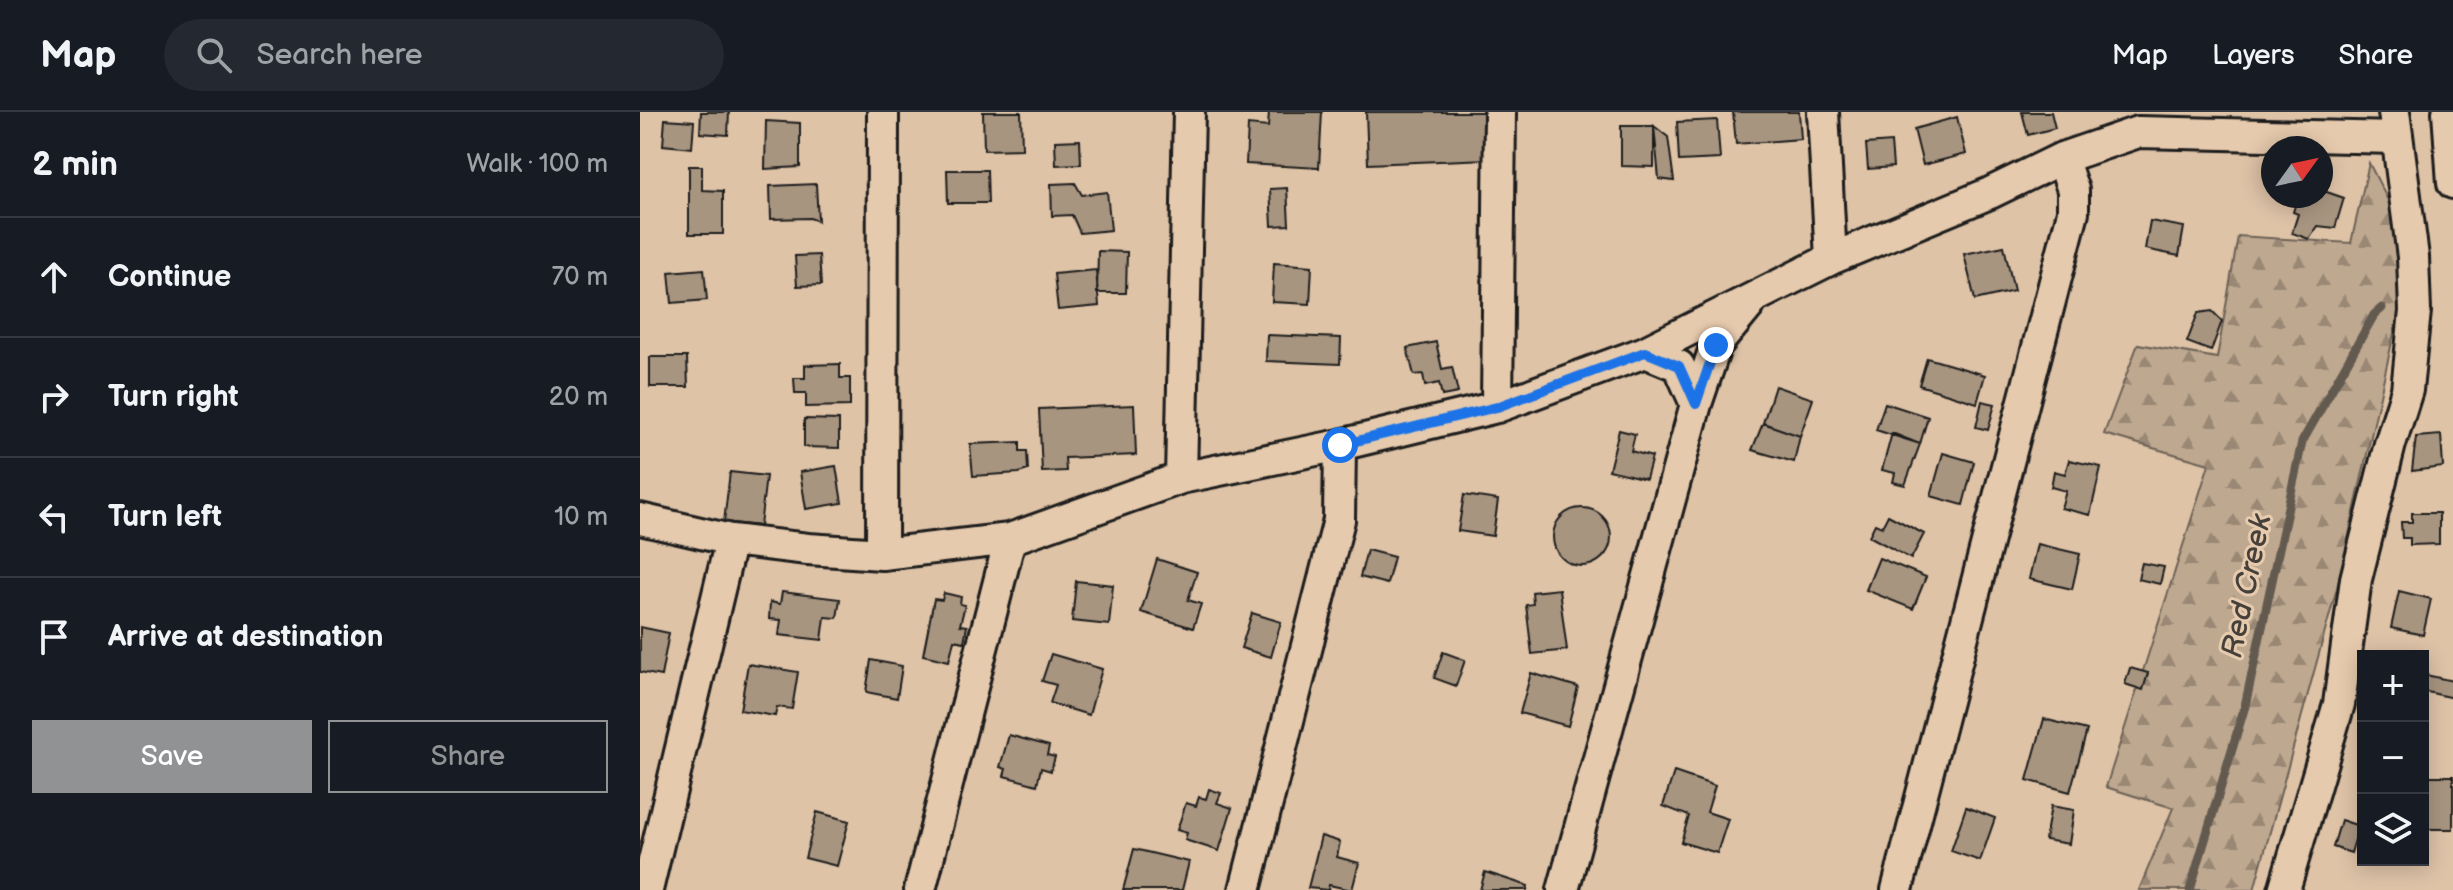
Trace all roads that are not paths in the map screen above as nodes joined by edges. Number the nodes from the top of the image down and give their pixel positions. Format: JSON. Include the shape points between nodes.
{"nodes":[{"id":1,"x":883,"y":112,"type":"edge"},
{"id":2,"x":1189,"y":112,"type":"edge"},
{"id":3,"x":1500,"y":112,"type":"edge"},
{"id":4,"x":1823,"y":112,"type":"edge"},
{"id":5,"x":2448,"y":112,"type":"edge"},
{"id":6,"x":2138,"y":122,"type":"edge"},
{"id":7,"x":2395,"y":125,"type":"edge"},
{"id":8,"x":2062,"y":158,"type":"junction"},
{"id":9,"x":2453,"y":183,"type":"edge"},
{"id":10,"x":1831,"y":259,"type":"junction"},
{"id":11,"x":1755,"y":297,"type":"junction"},
{"id":12,"x":1645,"y":352,"type":"junction"},
{"id":13,"x":1696,"y":404,"type":"junction"},
{"id":14,"x":1497,"y":407,"type":"junction"},
{"id":15,"x":1340,"y":445,"type":"junction"},
{"id":16,"x":1181,"y":478,"type":"junction"},
{"id":17,"x":640,"y":519,"type":"edge"},
{"id":18,"x":1010,"y":539,"type":"junction"},
{"id":19,"x":731,"y":540,"type":"junction"},
{"id":20,"x":882,"y":554,"type":"junction"},
{"id":21,"x":647,"y":890,"type":"edge"},
{"id":22,"x":920,"y":890,"type":"edge"},
{"id":23,"x":1245,"y":890,"type":"edge"},
{"id":24,"x":1563,"y":890,"type":"edge"},
{"id":25,"x":1897,"y":890,"type":"edge"},
{"id":26,"x":2284,"y":890,"type":"edge"}],
"edges":[{"from":1,"to":20,"type":"street"},
{"from":2,"to":16,"type":"street"},
{"from":3,"to":14,"type":"street"},
{"from":4,"to":10,"type":"street"},
{"from":5,"to":9,"type":"street"},
{"from":6,"to":7,"type":"street"},
{"from":6,"to":8,"type":"street"},
{"from":7,"to":26,"type":"street","via":[[2413,257],[2415,311],[2407,390],[2356,579],[2339,704]]},
{"from":8,"to":10,"type":"street"},
{"from":8,"to":25,"type":"street","via":[[2073,190],[2073,212]]},
{"from":10,"to":11,"type":"street"},
{"from":11,"to":12,"type":"street"},
{"from":11,"to":13,"type":"street","via":[[1716,345]]},
{"from":12,"to":13,"type":"street","via":[[1679,366]]},
{"from":12,"to":14,"type":"street"},
{"from":13,"to":24,"type":"street"},
{"from":14,"to":15,"type":"street"},
{"from":15,"to":16,"type":"street"},
{"from":15,"to":23,"type":"street","via":[[1339,520]]},
{"from":16,"to":18,"type":"street"},
{"from":17,"to":19,"type":"street"},
{"from":18,"to":20,"type":"street"},
{"from":18,"to":22,"type":"street"},
{"from":19,"to":20,"type":"street"},
{"from":19,"to":21,"type":"street"}]}
